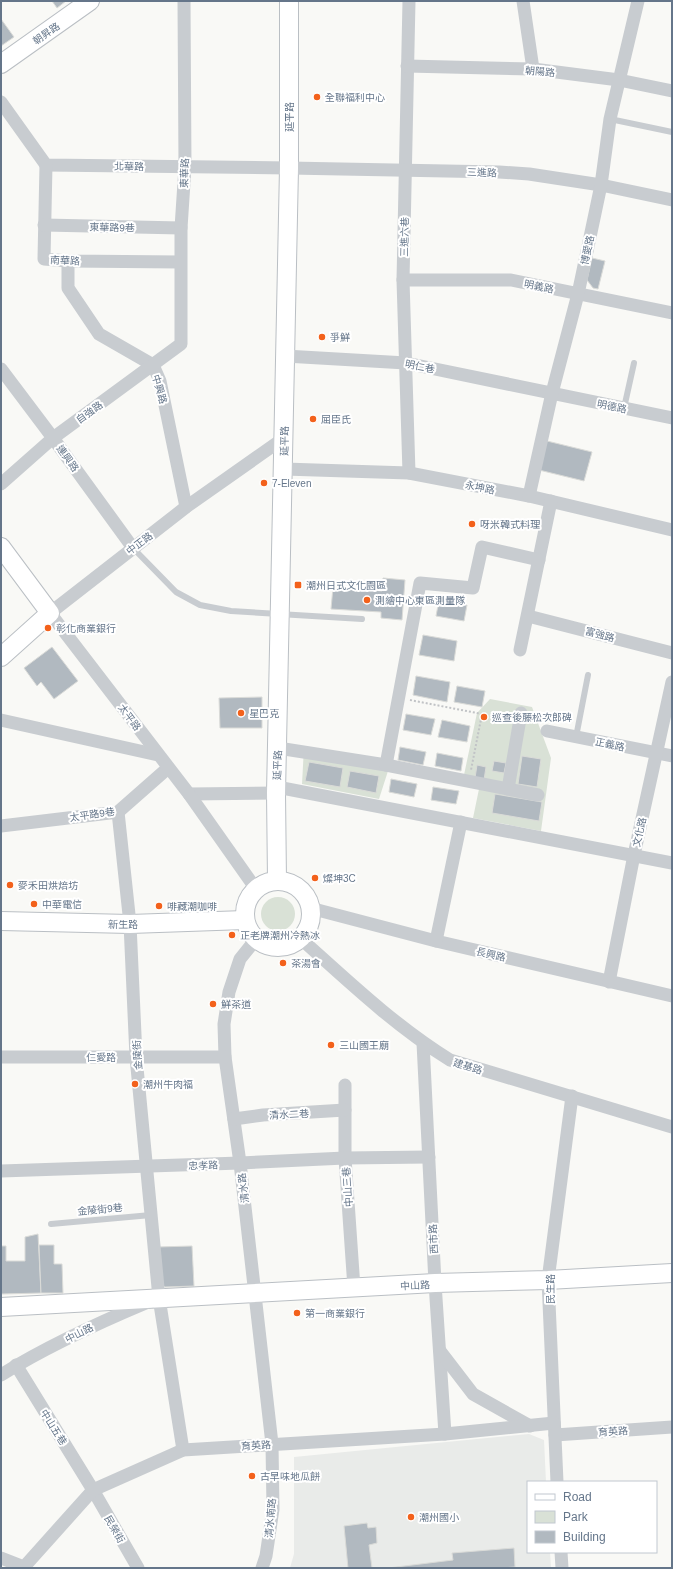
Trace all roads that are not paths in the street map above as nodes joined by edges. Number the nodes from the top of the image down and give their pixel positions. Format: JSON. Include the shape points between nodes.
{"nodes":[{"id":1,"x":90,"y":1,"type":"edge"},
{"id":2,"x":184,"y":1,"type":"edge"},
{"id":3,"x":289,"y":1,"type":"edge"},
{"id":4,"x":409,"y":1,"type":"edge"},
{"id":5,"x":523,"y":1,"type":"edge"},
{"id":6,"x":638,"y":1,"type":"edge"},
{"id":7,"x":1,"y":64,"type":"edge"},
{"id":8,"x":407,"y":66,"type":"junction"},
{"id":9,"x":533,"y":69,"type":"junction"},
{"id":10,"x":620,"y":80,"type":"junction"},
{"id":11,"x":672,"y":91,"type":"edge"},
{"id":12,"x":1,"y":102,"type":"edge"},
{"id":13,"x":610,"y":120,"type":"junction"},
{"id":14,"x":672,"y":132,"type":"edge"},
{"id":15,"x":46,"y":165,"type":"junction"},
{"id":16,"x":185,"y":167,"type":"junction"},
{"id":17,"x":289,"y":168,"type":"junction"},
{"id":18,"x":404,"y":170,"type":"junction"},
{"id":19,"x":600,"y":185,"type":"junction"},
{"id":20,"x":672,"y":200,"type":"edge"},
{"id":21,"x":44,"y":225,"type":"junction"},
{"id":22,"x":181,"y":228,"type":"junction"},
{"id":23,"x":68,"y":261,"type":"junction"},
{"id":24,"x":180,"y":262,"type":"junction"},
{"id":25,"x":403,"y":280,"type":"junction"},
{"id":26,"x":578,"y":294,"type":"junction"},
{"id":27,"x":672,"y":313,"type":"edge"},
{"id":28,"x":181,"y":344,"type":"joint"},
{"id":29,"x":286,"y":356,"type":"junction"},
{"id":30,"x":406,"y":363,"type":"junction"},
{"id":31,"x":634,"y":363,"type":"dead end"},
{"id":32,"x":153,"y":365,"type":"junction"},
{"id":33,"x":3,"y":374,"type":"edge"},
{"id":34,"x":552,"y":394,"type":"junction"},
{"id":35,"x":624,"y":408,"type":"junction"},
{"id":36,"x":672,"y":418,"type":"edge"},
{"id":37,"x":54,"y":438,"type":"junction"},
{"id":38,"x":284,"y":438,"type":"junction"},
{"id":39,"x":284,"y":469,"type":"junction"},
{"id":40,"x":409,"y":473,"type":"junction"},
{"id":41,"x":1,"y":484,"type":"edge"},
{"id":42,"x":529,"y":496,"type":"junction"},
{"id":43,"x":551,"y":501,"type":"junction"},
{"id":44,"x":186,"y":507,"type":"junction"},
{"id":45,"x":672,"y":530,"type":"edge"},
{"id":46,"x":1,"y":547,"type":"edge"},
{"id":47,"x":133,"y":548,"type":"junction"},
{"id":48,"x":539,"y":560,"type":"junction"},
{"id":49,"x":50,"y":613,"type":"junction"},
{"id":50,"x":280,"y":614,"type":"junction"},
{"id":51,"x":528,"y":616,"type":"junction"},
{"id":52,"x":362,"y":619,"type":"dead end"},
{"id":53,"x":520,"y":650,"type":"dead end"},
{"id":54,"x":672,"y":653,"type":"edge"},
{"id":55,"x":1,"y":657,"type":"edge"},
{"id":56,"x":588,"y":675,"type":"dead end"},
{"id":57,"x":672,"y":682,"type":"edge"},
{"id":58,"x":521,"y":713,"type":"dead end"},
{"id":59,"x":1,"y":720,"type":"edge"},
{"id":60,"x":547,"y":731,"type":"dead end"},
{"id":61,"x":576,"y":737,"type":"junction"},
{"id":62,"x":278,"y":748,"type":"junction"},
{"id":63,"x":657,"y":754,"type":"junction"},
{"id":64,"x":158,"y":755,"type":"junction"},
{"id":65,"x":672,"y":756,"type":"edge"},
{"id":66,"x":386,"y":765,"type":"junction"},
{"id":67,"x":168,"y":768,"type":"junction"},
{"id":68,"x":508,"y":789,"type":"junction"},
{"id":69,"x":277,"y":790,"type":"junction"},
{"id":70,"x":189,"y":794,"type":"junction"},
{"id":71,"x":538,"y":795,"type":"dead end"},
{"id":72,"x":118,"y":812,"type":"junction"},
{"id":73,"x":461,"y":822,"type":"junction"},
{"id":74,"x":1,"y":826,"type":"edge"},
{"id":75,"x":634,"y":854,"type":"junction"},
{"id":76,"x":672,"y":863,"type":"edge"},
{"id":77,"x":277,"y":881,"type":"junction"},
{"id":78,"x":256,"y":889,"type":"junction"},
{"id":79,"x":310,"y":908,"type":"junction"},
{"id":80,"x":245,"y":920,"type":"junction"},
{"id":81,"x":1,"y":921,"type":"edge"},
{"id":82,"x":130,"y":924,"type":"junction"},
{"id":83,"x":300,"y":938,"type":"junction"},
{"id":84,"x":256,"y":939,"type":"junction"},
{"id":85,"x":436,"y":941,"type":"junction"},
{"id":86,"x":609,"y":982,"type":"junction"},
{"id":87,"x":672,"y":996,"type":"edge"},
{"id":88,"x":423,"y":1043,"type":"junction"},
{"id":89,"x":1,"y":1057,"type":"edge"},
{"id":90,"x":136,"y":1057,"type":"junction"},
{"id":91,"x":225,"y":1057,"type":"junction"},
{"id":92,"x":345,"y":1085,"type":"dead end"},
{"id":93,"x":572,"y":1096,"type":"junction"},
{"id":94,"x":345,"y":1110,"type":"junction"},
{"id":95,"x":234,"y":1119,"type":"junction"},
{"id":96,"x":672,"y":1127,"type":"edge"},
{"id":97,"x":429,"y":1157,"type":"junction"},
{"id":98,"x":345,"y":1158,"type":"junction"},
{"id":99,"x":240,"y":1164,"type":"junction"},
{"id":100,"x":148,"y":1167,"type":"junction"},
{"id":101,"x":1,"y":1171,"type":"edge"},
{"id":102,"x":151,"y":1215,"type":"junction"},
{"id":103,"x":50,"y":1224,"type":"dead end"},
{"id":104,"x":672,"y":1273,"type":"edge"},
{"id":105,"x":548,"y":1280,"type":"junction"},
{"id":106,"x":435,"y":1283,"type":"junction"},
{"id":107,"x":354,"y":1288,"type":"junction"},
{"id":108,"x":256,"y":1294,"type":"junction"},
{"id":109,"x":159,"y":1298,"type":"junction"},
{"id":110,"x":1,"y":1307,"type":"edge"},
{"id":111,"x":440,"y":1350,"type":"junction"},
{"id":112,"x":16,"y":1365,"type":"junction"},
{"id":113,"x":1,"y":1375,"type":"edge"},
{"id":114,"x":530,"y":1426,"type":"junction"},
{"id":115,"x":672,"y":1426,"type":"edge"},
{"id":116,"x":555,"y":1429,"type":"junction"},
{"id":117,"x":445,"y":1434,"type":"junction"},
{"id":118,"x":272,"y":1444,"type":"junction"},
{"id":119,"x":183,"y":1450,"type":"junction"},
{"id":120,"x":557,"y":1481,"type":"edge"},
{"id":121,"x":93,"y":1490,"type":"junction"},
{"id":122,"x":561,"y":1553,"type":"edge"},
{"id":123,"x":1,"y":1558,"type":"edge"},
{"id":124,"x":24,"y":1567,"type":"edge"},
{"id":125,"x":138,"y":1568,"type":"edge"},
{"id":126,"x":262,"y":1568,"type":"edge"},
{"id":127,"x":562,"y":1568,"type":"edge"}],
"edges":[{"from":1,"to":7,"type":"main road","name":"朝昇路"},
{"from":2,"to":16,"type":"street","name":"東華路"},
{"from":3,"to":17,"type":"main road","name":"延平路"},
{"from":4,"to":8,"type":"street","name":"三進六巷"},
{"from":5,"to":9,"type":"street"},
{"from":6,"to":10,"type":"street","name":"博愛路"},
{"from":8,"to":9,"type":"street","name":"朝陽路"},
{"from":8,"to":18,"type":"street","name":"三進六巷"},
{"from":9,"to":10,"type":"street","name":"朝陽路"},
{"from":10,"to":11,"type":"street","name":"朝陽路"},
{"from":10,"to":13,"type":"street","name":"博愛路"},
{"from":12,"to":15,"type":"street"},
{"from":13,"to":14,"type":"lane"},
{"from":13,"to":19,"type":"street","name":"博愛路"},
{"from":15,"to":16,"type":"street","name":"北華路"},
{"from":15,"to":21,"type":"street","name":"南華路"},
{"from":16,"to":17,"type":"street","name":"北華路"},
{"from":16,"to":22,"type":"street","name":"東華路"},
{"from":17,"to":18,"type":"street","name":"三進路"},
{"from":17,"to":29,"type":"main road","name":"延平路"},
{"from":18,"to":19,"type":"street","name":"三進路","via":[[529,174]]},
{"from":18,"to":25,"type":"street","name":"三進六巷"},
{"from":19,"to":20,"type":"street","name":"三進路"},
{"from":19,"to":26,"type":"street","name":"博愛路"},
{"from":21,"to":22,"type":"street","name":"東華路9巷"},
{"from":21,"to":23,"type":"street","name":"南華路","via":[[44,259]]},
{"from":22,"to":24,"type":"street","name":"東華路"},
{"from":23,"to":24,"type":"street","name":"南華路"},
{"from":23,"to":32,"type":"street","name":"中興路","via":[[68,288],[99,334]]},
{"from":24,"to":28,"type":"street","name":"東華路"},
{"from":25,"to":26,"type":"street","name":"明義路","via":[[510,280]]},
{"from":25,"to":30,"type":"street","name":"三進六巷"},
{"from":26,"to":27,"type":"street","name":"明義路"},
{"from":26,"to":34,"type":"street","name":"博愛路"},
{"from":28,"to":32,"type":"street","name":"自強路"},
{"from":29,"to":30,"type":"street","name":"明仁巷"},
{"from":29,"to":38,"type":"main road","name":"延平路"},
{"from":30,"to":34,"type":"street","name":"明仁巷"},
{"from":30,"to":40,"type":"street","name":"三進六巷"},
{"from":31,"to":35,"type":"lane"},
{"from":32,"to":37,"type":"street","name":"自強路"},
{"from":32,"to":44,"type":"street","name":"中興路","via":[[160,381]]},
{"from":33,"to":37,"type":"street","name":"連興路"},
{"from":34,"to":35,"type":"street","name":"明德路"},
{"from":34,"to":42,"type":"street","name":"博愛路"},
{"from":35,"to":36,"type":"street","name":"明德路"},
{"from":37,"to":41,"type":"street","name":"自強路"},
{"from":37,"to":47,"type":"street","name":"連興路"},
{"from":38,"to":39,"type":"main road","name":"延平路"},
{"from":38,"to":44,"type":"street","name":"中正路"},
{"from":39,"to":40,"type":"street","name":"永坤路"},
{"from":39,"to":50,"type":"main road","name":"延平路"},
{"from":40,"to":42,"type":"street","name":"永坤路"},
{"from":42,"to":43,"type":"street","name":"永坤路"},
{"from":43,"to":45,"type":"street","name":"永坤路"},
{"from":43,"to":48,"type":"street"},
{"from":44,"to":47,"type":"street","name":"中正路"},
{"from":46,"to":49,"type":"main road","name":"太平路"},
{"from":47,"to":49,"type":"street","name":"中正路"},
{"from":47,"to":50,"type":"lane","via":[[176,592],[200,605],[231,611]]},
{"from":48,"to":51,"type":"street"},
{"from":48,"to":66,"type":"street","via":[[482,547],[473,588],[420,584]]},
{"from":49,"to":55,"type":"main road","name":"中正路"},
{"from":49,"to":64,"type":"street","name":"太平路"},
{"from":50,"to":52,"type":"lane"},
{"from":50,"to":62,"type":"main road","name":"延平路"},
{"from":51,"to":53,"type":"street"},
{"from":51,"to":54,"type":"street","name":"富強路"},
{"from":56,"to":61,"type":"lane"},
{"from":57,"to":63,"type":"street","name":"文化路"},
{"from":58,"to":68,"type":"street"},
{"from":59,"to":64,"type":"street"},
{"from":60,"to":61,"type":"street","name":"正義路"},
{"from":61,"to":63,"type":"street","name":"正義路"},
{"from":62,"to":66,"type":"street"},
{"from":62,"to":69,"type":"main road","name":"延平路"},
{"from":63,"to":65,"type":"street","name":"正義路"},
{"from":63,"to":75,"type":"street","name":"文化路"},
{"from":64,"to":67,"type":"street","name":"太平路"},
{"from":66,"to":68,"type":"street"},
{"from":67,"to":70,"type":"street","name":"太平路"},
{"from":67,"to":72,"type":"street","name":"太平路9巷"},
{"from":68,"to":71,"type":"street"},
{"from":69,"to":70,"type":"street"},
{"from":69,"to":73,"type":"street"},
{"from":69,"to":77,"type":"main road","name":"延平路"},
{"from":70,"to":78,"type":"street","name":"太平路"},
{"from":72,"to":74,"type":"street","name":"太平路9巷"},
{"from":72,"to":82,"type":"street","name":"金陵街"},
{"from":73,"to":75,"type":"street"},
{"from":73,"to":85,"type":"street"},
{"from":75,"to":76,"type":"street"},
{"from":75,"to":86,"type":"street","name":"文化路"},
{"from":77,"to":78,"type":"main road","via":[[268,882]]},
{"from":77,"to":79,"type":"main road","via":[[294,885],[307,899]]},
{"from":78,"to":80,"type":"main road","via":[[248,900]]},
{"from":79,"to":83,"type":"main road","via":[[310,919]]},
{"from":79,"to":85,"type":"street","name":"長興路"},
{"from":80,"to":82,"type":"main road","name":"新生路"},
{"from":80,"to":84,"type":"main road"},
{"from":81,"to":82,"type":"main road","name":"新生路"},
{"from":82,"to":90,"type":"street","name":"金陵街"},
{"from":83,"to":84,"type":"main road","via":[[292,944],[283,946],[264,944]]},
{"from":83,"to":88,"type":"street","name":"建基路"},
{"from":84,"to":91,"type":"street","name":"清水路","via":[[240,959],[229,992],[224,1024]]},
{"from":85,"to":86,"type":"street","name":"長興路"},
{"from":86,"to":87,"type":"street","name":"長興路"},
{"from":88,"to":93,"type":"street","name":"建基路","via":[[450,1060]]},
{"from":88,"to":97,"type":"street","name":"西市路"},
{"from":89,"to":90,"type":"street","name":"仁愛路"},
{"from":90,"to":91,"type":"street","name":"仁愛路"},
{"from":90,"to":100,"type":"street","name":"金陵街"},
{"from":91,"to":95,"type":"street","name":"清水路"},
{"from":92,"to":94,"type":"street","name":"中山三巷"},
{"from":93,"to":96,"type":"street","name":"建基路"},
{"from":93,"to":105,"type":"street","name":"民生路"},
{"from":94,"to":95,"type":"street","name":"清水二巷"},
{"from":94,"to":98,"type":"street","name":"中山三巷"},
{"from":95,"to":99,"type":"street","name":"清水路"},
{"from":97,"to":98,"type":"street","name":"忠孝路"},
{"from":97,"to":106,"type":"street","name":"西市路"},
{"from":98,"to":99,"type":"street","name":"忠孝路"},
{"from":98,"to":107,"type":"street","name":"中山三巷"},
{"from":99,"to":100,"type":"street","name":"忠孝路"},
{"from":99,"to":108,"type":"street","name":"清水路"},
{"from":100,"to":101,"type":"street","name":"忠孝路"},
{"from":100,"to":102,"type":"street","name":"金陵街"},
{"from":102,"to":103,"type":"lane","name":"金陵街9巷"},
{"from":102,"to":109,"type":"street","name":"金陵街"},
{"from":104,"to":105,"type":"main road","name":"中山路"},
{"from":105,"to":106,"type":"main road","name":"中山路"},
{"from":105,"to":116,"type":"street","name":"民生路"},
{"from":106,"to":107,"type":"main road","name":"中山路"},
{"from":106,"to":111,"type":"street","name":"西市路"},
{"from":107,"to":108,"type":"main road","name":"中山路"},
{"from":108,"to":109,"type":"main road","name":"中山路"},
{"from":108,"to":118,"type":"street","name":"清水路"},
{"from":109,"to":110,"type":"main road","name":"中山路"},
{"from":109,"to":112,"type":"street","name":"中山路","via":[[101,1322]]},
{"from":109,"to":119,"type":"street","name":"金陵街"},
{"from":111,"to":114,"type":"street","via":[[473,1394]]},
{"from":111,"to":117,"type":"street","name":"西市路"},
{"from":112,"to":113,"type":"street","name":"中山路"},
{"from":112,"to":121,"type":"street","name":"中山五巷"},
{"from":114,"to":116,"type":"street","name":"育英路"},
{"from":114,"to":117,"type":"street","name":"育英路"},
{"from":115,"to":116,"type":"street","name":"育英路"},
{"from":116,"to":120,"type":"street","name":"民生路"},
{"from":117,"to":118,"type":"street","name":"育英路"},
{"from":118,"to":119,"type":"street","name":"育英路"},
{"from":118,"to":126,"type":"street","name":"清水南路","via":[[273,1509]]},
{"from":119,"to":121,"type":"street","name":"育英路"},
{"from":121,"to":124,"type":"street","name":"育英路"},
{"from":121,"to":125,"type":"street","name":"民榮街"},
{"from":122,"to":127,"type":"street"},
{"from":123,"to":124,"type":"street","name":"育英路"}]}
